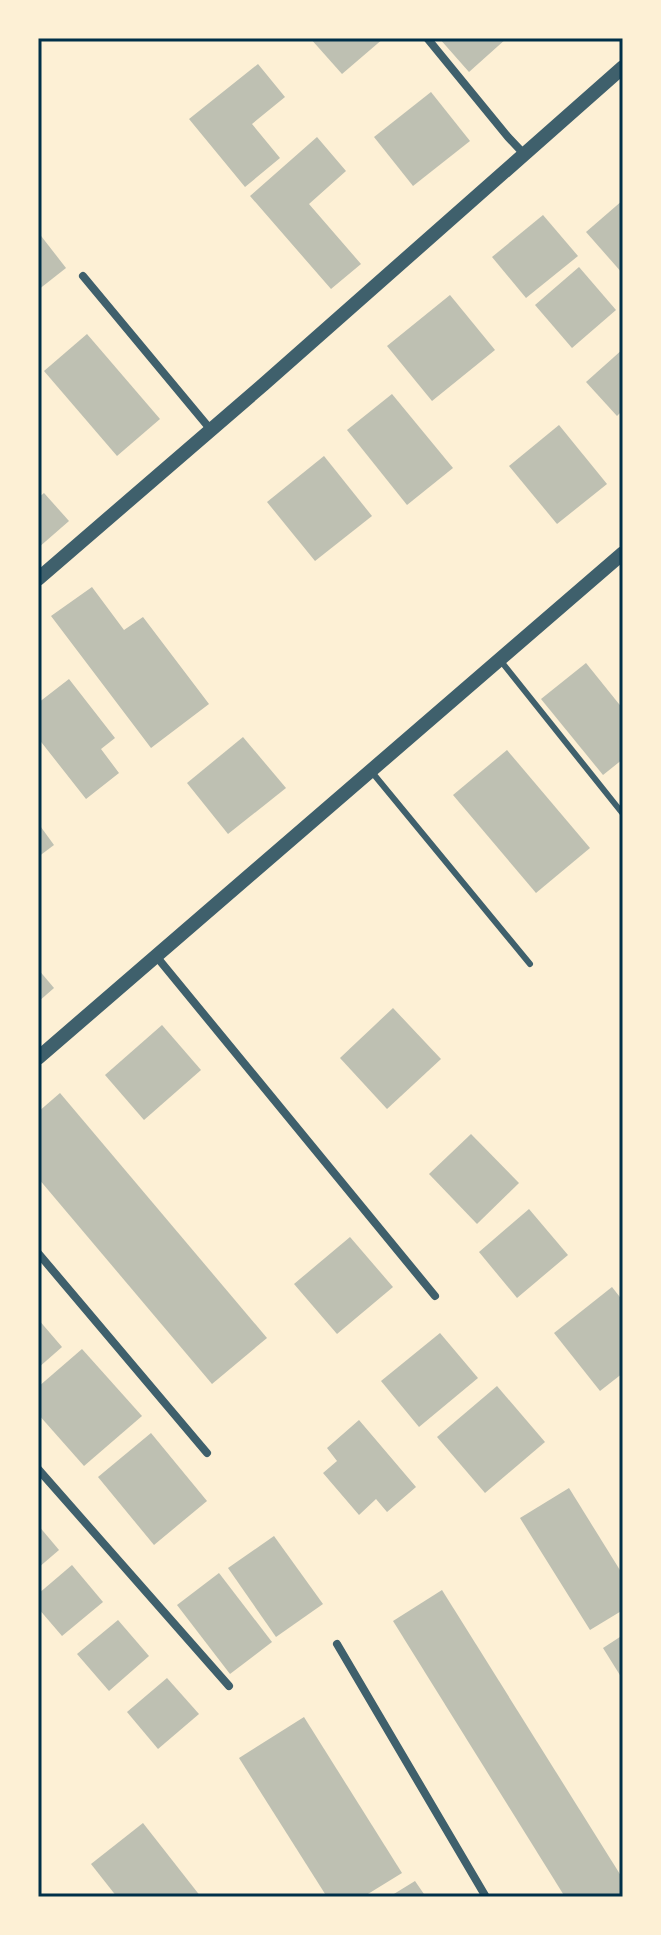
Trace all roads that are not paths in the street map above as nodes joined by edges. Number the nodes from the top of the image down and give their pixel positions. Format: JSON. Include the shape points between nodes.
{"nodes":[{"id":1,"x":427,"y":38,"type":"edge"},
{"id":2,"x":623,"y":67,"type":"edge"},
{"id":3,"x":525,"y":155,"type":"junction"},
{"id":4,"x":83,"y":276,"type":"dead end"},
{"id":5,"x":211,"y":430,"type":"junction"},
{"id":6,"x":623,"y":553,"type":"edge"},
{"id":7,"x":38,"y":579,"type":"edge"},
{"id":8,"x":500,"y":660,"type":"junction"},
{"id":9,"x":371,"y":771,"type":"junction"},
{"id":10,"x":623,"y":814,"type":"edge"},
{"id":11,"x":156,"y":956,"type":"junction"},
{"id":12,"x":530,"y":964,"type":"dead end"},
{"id":13,"x":38,"y":1058,"type":"edge"},
{"id":14,"x":38,"y":1253,"type":"edge"},
{"id":15,"x":435,"y":1296,"type":"dead end"},
{"id":16,"x":207,"y":1453,"type":"dead end"},
{"id":17,"x":38,"y":1469,"type":"edge"},
{"id":18,"x":337,"y":1644,"type":"dead end"},
{"id":19,"x":229,"y":1686,"type":"dead end"},
{"id":20,"x":486,"y":1897,"type":"edge"}],
"edges":[{"from":1,"to":3,"type":"street"},
{"from":2,"to":3,"type":"street"},
{"from":3,"to":5,"type":"street"},
{"from":4,"to":5,"type":"street"},
{"from":5,"to":7,"type":"street"},
{"from":6,"to":8,"type":"street"},
{"from":8,"to":9,"type":"street"},
{"from":8,"to":10,"type":"lane"},
{"from":9,"to":11,"type":"street"},
{"from":9,"to":12,"type":"lane"},
{"from":11,"to":13,"type":"street"},
{"from":11,"to":15,"type":"street"},
{"from":14,"to":16,"type":"street"},
{"from":17,"to":19,"type":"street"},
{"from":18,"to":20,"type":"street"}]}
